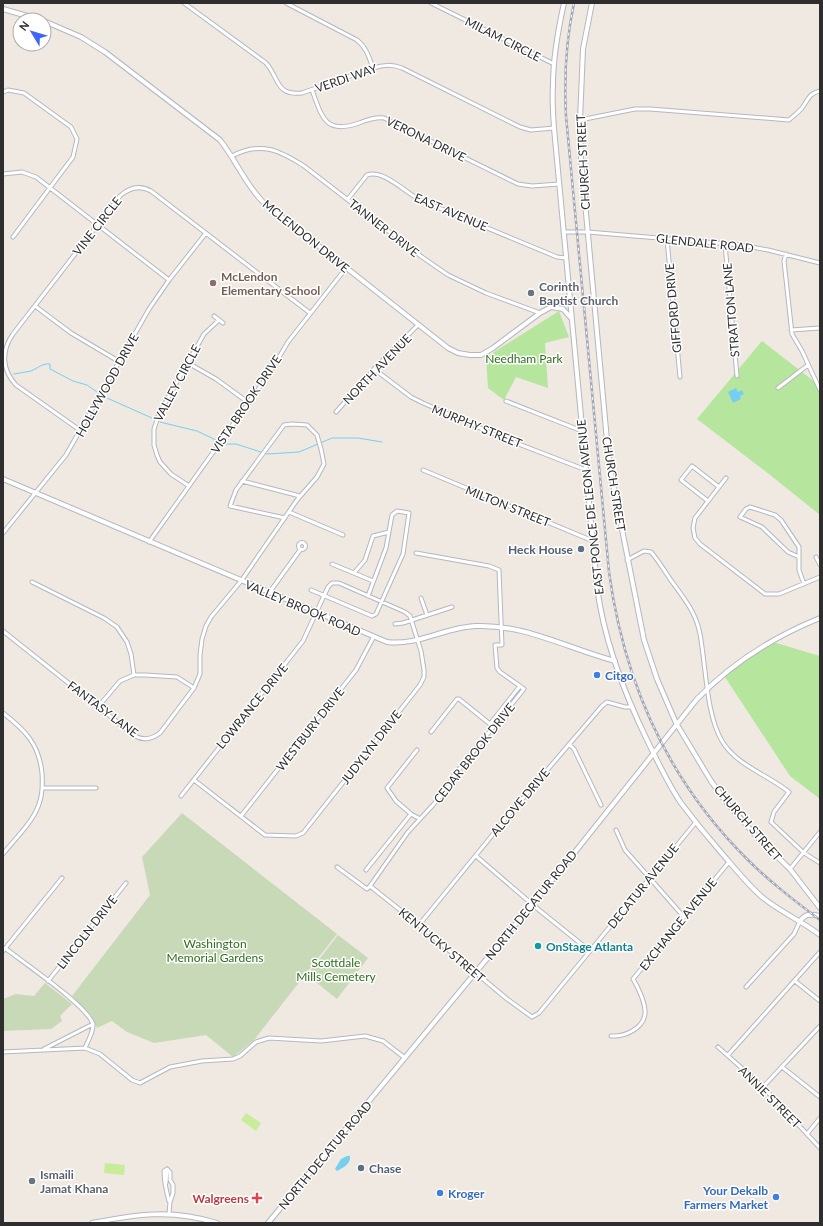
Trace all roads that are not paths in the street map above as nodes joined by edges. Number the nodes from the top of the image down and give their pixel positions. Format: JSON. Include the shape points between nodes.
{"nodes":[{"id":1,"x":184,"y":3,"type":"edge"},
{"id":2,"x":286,"y":3,"type":"edge"},
{"id":3,"x":431,"y":3,"type":"edge"},
{"id":4,"x":564,"y":3,"type":"edge"},
{"id":5,"x":592,"y":3,"type":"edge"},
{"id":6,"x":3,"y":9,"type":"edge"},
{"id":7,"x":13,"y":12,"type":"edge"},
{"id":8,"x":52,"y":25,"type":"edge"},
{"id":9,"x":554,"y":64,"type":"junction"},
{"id":10,"x":373,"y":68,"type":"junction"},
{"id":11,"x":312,"y":90,"type":"junction"},
{"id":12,"x":820,"y":91,"type":"edge"},
{"id":13,"x":3,"y":92,"type":"edge"},
{"id":14,"x":580,"y":120,"type":"junction"},
{"id":15,"x":554,"y":128,"type":"junction"},
{"id":16,"x":232,"y":156,"type":"junction"},
{"id":17,"x":3,"y":174,"type":"edge"},
{"id":18,"x":559,"y":184,"type":"junction"},
{"id":19,"x":51,"y":188,"type":"junction"},
{"id":20,"x":348,"y":199,"type":"junction"},
{"id":21,"x":98,"y":225,"type":"junction"},
{"id":22,"x":563,"y":232,"type":"junction"},
{"id":23,"x":588,"y":232,"type":"junction"},
{"id":24,"x":206,"y":233,"type":"junction"},
{"id":25,"x":13,"y":236,"type":"dead end"},
{"id":26,"x":667,"y":239,"type":"junction"},
{"id":27,"x":725,"y":244,"type":"junction"},
{"id":28,"x":786,"y":254,"type":"junction"},
{"id":29,"x":566,"y":258,"type":"junction"},
{"id":30,"x":820,"y":263,"type":"edge"},
{"id":31,"x":346,"y":268,"type":"junction"},
{"id":32,"x":169,"y":280,"type":"junction"},
{"id":33,"x":569,"y":297,"type":"junction"},
{"id":34,"x":35,"y":306,"type":"junction"},
{"id":35,"x":551,"y":307,"type":"junction"},
{"id":36,"x":310,"y":313,"type":"junction"},
{"id":37,"x":540,"y":313,"type":"junction"},
{"id":38,"x":214,"y":316,"type":"dead end"},
{"id":39,"x":571,"y":318,"type":"junction"},
{"id":40,"x":219,"y":320,"type":"junction"},
{"id":41,"x":223,"y":323,"type":"dead end"},
{"id":42,"x":418,"y":325,"type":"junction"},
{"id":43,"x":820,"y":328,"type":"edge"},
{"id":44,"x":791,"y":330,"type":"junction"},
{"id":45,"x":120,"y":362,"type":"junction"},
{"id":46,"x":188,"y":363,"type":"junction"},
{"id":47,"x":808,"y":365,"type":"junction"},
{"id":48,"x":374,"y":369,"type":"junction"},
{"id":49,"x":737,"y":376,"type":"dead end"},
{"id":50,"x":680,"y":377,"type":"dead end"},
{"id":51,"x":778,"y":388,"type":"dead end"},
{"id":52,"x":820,"y":390,"type":"edge"},
{"id":53,"x":506,"y":401,"type":"dead end"},
{"id":54,"x":249,"y":402,"type":"junction"},
{"id":55,"x":336,"y":412,"type":"dead end"},
{"id":56,"x":80,"y":431,"type":"junction"},
{"id":57,"x":582,"y":431,"type":"junction"},
{"id":58,"x":423,"y":470,"type":"dead end"},
{"id":59,"x":586,"y":470,"type":"junction"},
{"id":60,"x":726,"y":478,"type":"dead end"},
{"id":61,"x":3,"y":479,"type":"edge"},
{"id":62,"x":242,"y":481,"type":"junction"},
{"id":63,"x":189,"y":486,"type":"junction"},
{"id":64,"x":719,"y":487,"type":"junction"},
{"id":65,"x":35,"y":493,"type":"junction"},
{"id":66,"x":300,"y":496,"type":"junction"},
{"id":67,"x":708,"y":501,"type":"junction"},
{"id":68,"x":289,"y":512,"type":"junction"},
{"id":69,"x":285,"y":518,"type":"junction"},
{"id":70,"x":389,"y":532,"type":"junction"},
{"id":71,"x":3,"y":533,"type":"edge"},
{"id":72,"x":343,"y":535,"type":"dead end"},
{"id":73,"x":593,"y":541,"type":"junction"},
{"id":74,"x":149,"y":542,"type":"junction"},
{"id":75,"x":300,"y":550,"type":"dead end"},
{"id":76,"x":416,"y":554,"type":"dead end"},
{"id":77,"x":799,"y":557,"type":"junction"},
{"id":78,"x":816,"y":557,"type":"dead end"},
{"id":79,"x":627,"y":560,"type":"junction"},
{"id":80,"x":332,"y":564,"type":"dead end"},
{"id":81,"x":820,"y":565,"type":"edge"},
{"id":82,"x":354,"y":573,"type":"junction"},
{"id":83,"x":820,"y":577,"type":"edge"},
{"id":84,"x":241,"y":581,"type":"junction"},
{"id":85,"x":373,"y":581,"type":"junction"},
{"id":86,"x":32,"y":582,"type":"dead end"},
{"id":87,"x":804,"y":584,"type":"junction"},
{"id":88,"x":311,"y":590,"type":"dead end"},
{"id":89,"x":269,"y":593,"type":"junction"},
{"id":90,"x":325,"y":596,"type":"junction"},
{"id":91,"x":368,"y":596,"type":"junction"},
{"id":92,"x":421,"y":598,"type":"dead end"},
{"id":93,"x":382,"y":602,"type":"junction"},
{"id":94,"x":452,"y":607,"type":"dead end"},
{"id":95,"x":317,"y":613,"type":"junction"},
{"id":96,"x":427,"y":615,"type":"junction"},
{"id":97,"x":820,"y":619,"type":"edge"},
{"id":98,"x":411,"y":620,"type":"junction"},
{"id":99,"x":395,"y":624,"type":"dead end"},
{"id":100,"x":501,"y":627,"type":"junction"},
{"id":101,"x":3,"y":632,"type":"edge"},
{"id":102,"x":373,"y":638,"type":"junction"},
{"id":103,"x":417,"y":640,"type":"junction"},
{"id":104,"x":615,"y":661,"type":"junction"},
{"id":105,"x":134,"y":675,"type":"junction"},
{"id":106,"x":520,"y":686,"type":"junction"},
{"id":107,"x":708,"y":687,"type":"junction"},
{"id":108,"x":194,"y":688,"type":"junction"},
{"id":109,"x":98,"y":707,"type":"junction"},
{"id":110,"x":632,"y":707,"type":"junction"},
{"id":111,"x":3,"y":713,"type":"edge"},
{"id":112,"x":676,"y":723,"type":"junction"},
{"id":113,"x":490,"y":724,"type":"junction"},
{"id":114,"x":493,"y":726,"type":"junction"},
{"id":115,"x":431,"y":732,"type":"dead end"},
{"id":116,"x":569,"y":744,"type":"junction"},
{"id":117,"x":417,"y":750,"type":"dead end"},
{"id":118,"x":653,"y":752,"type":"junction"},
{"id":119,"x":194,"y":780,"type":"junction"},
{"id":120,"x":43,"y":788,"type":"junction"},
{"id":121,"x":96,"y":788,"type":"dead end"},
{"id":122,"x":181,"y":796,"type":"dead end"},
{"id":123,"x":602,"y":805,"type":"dead end"},
{"id":124,"x":411,"y":814,"type":"junction"},
{"id":125,"x":241,"y":816,"type":"junction"},
{"id":126,"x":420,"y":819,"type":"junction"},
{"id":127,"x":696,"y":822,"type":"junction"},
{"id":128,"x":616,"y":830,"type":"dead end"},
{"id":129,"x":820,"y":832,"type":"edge"},
{"id":130,"x":804,"y":853,"type":"junction"},
{"id":131,"x":3,"y":854,"type":"edge"},
{"id":132,"x":476,"y":856,"type":"junction"},
{"id":133,"x":729,"y":862,"type":"junction"},
{"id":134,"x":820,"y":863,"type":"edge"},
{"id":135,"x":337,"y":867,"type":"dead end"},
{"id":136,"x":790,"y":869,"type":"junction"},
{"id":137,"x":366,"y":870,"type":"dead end"},
{"id":138,"x":62,"y":878,"type":"dead end"},
{"id":139,"x":650,"y":879,"type":"junction"},
{"id":140,"x":126,"y":884,"type":"dead end"},
{"id":141,"x":370,"y":886,"type":"junction"},
{"id":142,"x":532,"y":904,"type":"junction"},
{"id":143,"x":820,"y":908,"type":"edge"},
{"id":144,"x":820,"y":916,"type":"edge"},
{"id":145,"x":684,"y":918,"type":"junction"},
{"id":146,"x":800,"y":921,"type":"junction"},
{"id":147,"x":419,"y":925,"type":"junction"},
{"id":148,"x":820,"y":935,"type":"edge"},
{"id":149,"x":4,"y":950,"type":"edge"},
{"id":150,"x":590,"y":951,"type":"junction"},
{"id":151,"x":820,"y":952,"type":"edge"},
{"id":152,"x":476,"y":972,"type":"junction"},
{"id":153,"x":48,"y":981,"type":"junction"},
{"id":154,"x":794,"y":981,"type":"junction"},
{"id":155,"x":746,"y":987,"type":"dead end"},
{"id":156,"x":820,"y":1001,"type":"edge"},
{"id":157,"x":545,"y":1006,"type":"joint"},
{"id":158,"x":93,"y":1024,"type":"junction"},
{"id":159,"x":820,"y":1026,"type":"edge"},
{"id":160,"x":611,"y":1036,"type":"dead end"},
{"id":161,"x":718,"y":1047,"type":"dead end"},
{"id":162,"x":85,"y":1048,"type":"junction"},
{"id":163,"x":42,"y":1050,"type":"junction"},
{"id":164,"x":3,"y":1052,"type":"edge"},
{"id":165,"x":728,"y":1055,"type":"junction"},
{"id":166,"x":405,"y":1058,"type":"junction"},
{"id":167,"x":782,"y":1067,"type":"junction"},
{"id":168,"x":763,"y":1087,"type":"junction"},
{"id":169,"x":820,"y":1097,"type":"edge"},
{"id":170,"x":820,"y":1118,"type":"edge"},
{"id":171,"x":807,"y":1134,"type":"junction"},
{"id":172,"x":820,"y":1148,"type":"edge"},
{"id":173,"x":170,"y":1202,"type":"junction"},
{"id":174,"x":169,"y":1214,"type":"junction"},
{"id":175,"x":92,"y":1223,"type":"edge"},
{"id":176,"x":217,"y":1223,"type":"edge"},
{"id":177,"x":268,"y":1223,"type":"edge"}],
"edges":[{"from":1,"to":11,"type":"street","name":"VERDI WAY","via":[[266,63],[284,90],[296,94]]},
{"from":2,"to":10,"type":"street","via":[[357,40],[368,54]]},
{"from":3,"to":9,"type":"street","name":"MILAM CIRCLE"},
{"from":4,"to":9,"type":"main road","name":"EAST PONCE DE LEON AVENUE","via":[[557,32]]},
{"from":5,"to":14,"type":"main road","name":"CHURCH STREET","via":[[583,49]]},
{"from":6,"to":7,"type":"main road"},
{"from":8,"to":16,"type":"main road","name":"MCLENDON DRIVE","via":[[106,52],[220,140]]},
{"from":9,"to":15,"type":"main road","name":"EAST PONCE DE LEON AVENUE"},
{"from":10,"to":11,"type":"street","name":"VERDI WAY"},
{"from":10,"to":15,"type":"street","name":"VERDI WAY","via":[[397,66],[520,127],[531,130]]},
{"from":11,"to":18,"type":"street","name":"VERONA DRIVE","via":[[322,115],[333,126],[345,127],[372,118],[384,118],[518,184]]},
{"from":12,"to":14,"type":"street","via":[[807,98],[801,109],[789,120],[635,109]]},
{"from":13,"to":19,"type":"street","via":[[8,90],[24,93],[71,127],[77,139],[73,157]]},
{"from":14,"to":23,"type":"main road","name":"CHURCH STREET"},
{"from":15,"to":18,"type":"main road","name":"EAST PONCE DE LEON AVENUE"},
{"from":16,"to":20,"type":"street","name":"TANNER DRIVE","via":[[249,149],[275,150],[304,166]]},
{"from":16,"to":31,"type":"main road","name":"MCLENDON DRIVE","via":[[246,181],[263,202]]},
{"from":17,"to":19,"type":"street","via":[[30,174]]},
{"from":18,"to":22,"type":"main road","name":"EAST PONCE DE LEON AVENUE"},
{"from":19,"to":21,"type":"street"},
{"from":19,"to":25,"type":"street"},
{"from":20,"to":29,"type":"street","name":"EAST AVENUE","via":[[367,175],[376,174],[388,178],[420,200],[557,257]]},
{"from":20,"to":37,"type":"street","name":"TANNER DRIVE","via":[[448,275],[486,293]]},
{"from":21,"to":24,"type":"street","name":"VINE CIRCLE","via":[[123,194],[132,188],[140,187],[151,191]]},
{"from":21,"to":32,"type":"street"},
{"from":21,"to":34,"type":"street","name":"VINE CIRCLE"},
{"from":22,"to":23,"type":"street","name":"GLENDALE ROAD"},
{"from":22,"to":29,"type":"main road","name":"EAST PONCE DE LEON AVENUE"},
{"from":23,"to":26,"type":"street","name":"GLENDALE ROAD"},
{"from":23,"to":79,"type":"main road","name":"CHURCH STREET","via":[[606,436]]},
{"from":24,"to":32,"type":"street","name":"HOLLYWOOD DRIVE"},
{"from":24,"to":36,"type":"street","name":"VINE CIRCLE"},
{"from":26,"to":27,"type":"street","name":"GLENDALE ROAD"},
{"from":26,"to":50,"type":"street","name":"GIFFORD DRIVE"},
{"from":27,"to":28,"type":"street","name":"GLENDALE ROAD"},
{"from":27,"to":49,"type":"street","name":"STRATTON LANE"},
{"from":28,"to":30,"type":"street","name":"GLENDALE ROAD"},
{"from":28,"to":44,"type":"street","via":[[784,261]]},
{"from":29,"to":33,"type":"main road","name":"EAST PONCE DE LEON AVENUE"},
{"from":31,"to":36,"type":"street","name":"VISTA BROOK DRIVE"},
{"from":31,"to":42,"type":"main road","name":"MCLENDON DRIVE"},
{"from":32,"to":45,"type":"street","name":"HOLLYWOOD DRIVE","via":[[149,309]]},
{"from":33,"to":35,"type":"main road","name":"MCLENDON DRIVE"},
{"from":33,"to":39,"type":"main road","name":"EAST PONCE DE LEON AVENUE"},
{"from":34,"to":45,"type":"street","via":[[71,333]]},
{"from":34,"to":56,"type":"street","name":"VINE CIRCLE","via":[[9,340],[4,354],[8,375],[16,385]]},
{"from":35,"to":37,"type":"main road","name":"MCLENDON DRIVE"},
{"from":35,"to":39,"type":"main road","via":[[563,309]]},
{"from":36,"to":54,"type":"street","name":"VISTA BROOK DRIVE"},
{"from":37,"to":42,"type":"main road","name":"MCLENDON DRIVE","via":[[481,355],[458,353]]},
{"from":38,"to":40,"type":"street"},
{"from":39,"to":57,"type":"main road","name":"EAST PONCE DE LEON AVENUE"},
{"from":40,"to":41,"type":"street"},
{"from":40,"to":46,"type":"street","name":"VALLEY CIRCLE","via":[[204,334]]},
{"from":42,"to":48,"type":"street","name":"NORTH AVENUE"},
{"from":43,"to":44,"type":"street"},
{"from":44,"to":47,"type":"street"},
{"from":45,"to":56,"type":"street","name":"HOLLYWOOD DRIVE"},
{"from":46,"to":54,"type":"street"},
{"from":46,"to":63,"type":"street","name":"VALLEY CIRCLE","via":[[159,414],[153,433],[160,462],[171,474]]},
{"from":47,"to":51,"type":"street"},
{"from":47,"to":52,"type":"street"},
{"from":48,"to":55,"type":"street","name":"NORTH AVENUE"},
{"from":48,"to":59,"type":"street","name":"MURPHY STREET","via":[[423,403]]},
{"from":53,"to":57,"type":"street"},
{"from":54,"to":63,"type":"street","name":"VISTA BROOK DRIVE"},
{"from":56,"to":65,"type":"street","name":"HOLLYWOOD DRIVE","via":[[66,455]]},
{"from":57,"to":59,"type":"main road","name":"EAST PONCE DE LEON AVENUE"},
{"from":58,"to":73,"type":"street","name":"MILTON STREET"},
{"from":59,"to":73,"type":"main road","name":"EAST PONCE DE LEON AVENUE"},
{"from":60,"to":64,"type":"street"},
{"from":61,"to":65,"type":"main road","name":"VALLEY BROOK ROAD"},
{"from":62,"to":66,"type":"street"},
{"from":62,"to":66,"type":"street","name":"FANTASY LANE","via":[[284,425],[307,425],[317,435],[324,464],[317,477]]},
{"from":62,"to":69,"type":"street","via":[[230,506]]},
{"from":63,"to":74,"type":"street","name":"VISTA BROOK DRIVE"},
{"from":64,"to":67,"type":"street"},
{"from":64,"to":67,"type":"street","via":[[692,466],[681,480]]},
{"from":65,"to":71,"type":"street","name":"HOLLYWOOD DRIVE"},
{"from":65,"to":74,"type":"main road","name":"VALLEY BROOK ROAD"},
{"from":66,"to":68,"type":"street","name":"FANTASY LANE"},
{"from":67,"to":87,"type":"street","via":[[695,518],[693,528],[695,538],[700,544],[766,594],[780,594]]},
{"from":68,"to":69,"type":"street","name":"FANTASY LANE"},
{"from":68,"to":72,"type":"street"},
{"from":69,"to":84,"type":"street","name":"FANTASY LANE"},
{"from":70,"to":82,"type":"street","via":[[373,536],[365,560]]},
{"from":70,"to":85,"type":"street","via":[[386,548]]},
{"from":70,"to":93,"type":"street","via":[[392,515],[397,511],[409,513],[403,554]]},
{"from":73,"to":104,"type":"main road","name":"EAST PONCE DE LEON AVENUE","via":[[601,613]]},
{"from":74,"to":84,"type":"main road","name":"VALLEY BROOK ROAD"},
{"from":75,"to":89,"type":"street"},
{"from":76,"to":100,"type":"street","via":[[489,566],[499,570]]},
{"from":77,"to":77,"type":"street","via":[[799,548],[781,520],[775,515],[750,507],[746,509],[740,517],[762,527],[788,552]]},
{"from":77,"to":87,"type":"street","via":[[799,570]]},
{"from":78,"to":81,"type":"street"},
{"from":79,"to":107,"type":"street","via":[[644,551],[651,552],[685,598],[700,633]]},
{"from":79,"to":112,"type":"main road","name":"CHURCH STREET","via":[[648,653]]},
{"from":80,"to":82,"type":"street"},
{"from":82,"to":85,"type":"street"},
{"from":83,"to":87,"type":"street"},
{"from":84,"to":89,"type":"main road","name":"VALLEY BROOK ROAD"},
{"from":84,"to":108,"type":"street","name":"FANTASY LANE","via":[[206,626],[200,655],[200,674]]},
{"from":85,"to":91,"type":"street"},
{"from":86,"to":105,"type":"street","via":[[117,627],[127,642]]},
{"from":88,"to":90,"type":"street"},
{"from":89,"to":95,"type":"main road","name":"VALLEY BROOK ROAD"},
{"from":90,"to":91,"type":"street","name":"LOWRANCE DRIVE","via":[[332,583],[339,583]]},
{"from":90,"to":93,"type":"street","via":[[372,616],[376,614]]},
{"from":90,"to":95,"type":"street","name":"LOWRANCE DRIVE"},
{"from":91,"to":93,"type":"street"},
{"from":92,"to":96,"type":"street"},
{"from":93,"to":98,"type":"street","via":[[405,612]]},
{"from":94,"to":96,"type":"street"},
{"from":95,"to":102,"type":"main road","name":"VALLEY BROOK ROAD"},
{"from":95,"to":119,"type":"street","name":"LOWRANCE DRIVE","via":[[304,641]]},
{"from":96,"to":98,"type":"street"},
{"from":97,"to":107,"type":"main road","name":"NORTH DECATUR ROAD","via":[[792,630],[759,648]]},
{"from":98,"to":99,"type":"street"},
{"from":98,"to":103,"type":"street","name":"JUDYLYN DRIVE"},
{"from":100,"to":103,"type":"main road","name":"VALLEY BROOK ROAD","via":[[460,627]]},
{"from":100,"to":104,"type":"main road","name":"VALLEY BROOK ROAD","via":[[534,634]]},
{"from":100,"to":106,"type":"street","via":[[502,645],[495,645],[497,668]]},
{"from":101,"to":109,"type":"street","name":"FANTASY LANE"},
{"from":102,"to":103,"type":"main road","name":"VALLEY BROOK ROAD","via":[[398,644]]},
{"from":102,"to":125,"type":"street","name":"WESTBURY DRIVE","via":[[356,670]]},
{"from":103,"to":125,"type":"street","name":"JUDYLYN DRIVE","via":[[424,670],[420,685],[303,833],[296,836],[265,835]]},
{"from":104,"to":110,"type":"main road","name":"EAST PONCE DE LEON AVENUE"},
{"from":105,"to":108,"type":"street","via":[[177,677]]},
{"from":105,"to":109,"type":"street","via":[[120,681]]},
{"from":106,"to":113,"type":"street","name":"CEDAR BROOK DRIVE"},
{"from":106,"to":114,"type":"street","name":"CEDAR BROOK DRIVE","via":[[524,689]]},
{"from":107,"to":112,"type":"main road","name":"NORTH DECATUR ROAD"},
{"from":107,"to":130,"type":"street","via":[[713,717],[723,742],[744,763],[789,792],[770,819]]},
{"from":108,"to":109,"type":"street","name":"FANTASY LANE","via":[[160,733],[150,738],[135,736]]},
{"from":110,"to":116,"type":"street","name":"ALCOVE DRIVE","via":[[605,703]]},
{"from":110,"to":118,"type":"main road","name":"EAST PONCE DE LEON AVENUE"},
{"from":111,"to":120,"type":"street","via":[[32,741],[40,760]]},
{"from":112,"to":118,"type":"main road","name":"NORTH DECATUR ROAD"},
{"from":112,"to":136,"type":"main road","name":"CHURCH STREET","via":[[707,776],[726,802]]},
{"from":113,"to":114,"type":"street"},
{"from":113,"to":115,"type":"street","name":"CEDAR BROOK DRIVE","via":[[457,699]]},
{"from":114,"to":126,"type":"street","name":"CEDAR BROOK DRIVE","via":[[452,778],[448,787]]},
{"from":116,"to":123,"type":"street","via":[[574,749]]},
{"from":116,"to":132,"type":"street","name":"ALCOVE DRIVE"},
{"from":117,"to":124,"type":"street","via":[[387,788],[396,801]]},
{"from":118,"to":127,"type":"main road","name":"EAST PONCE DE LEON AVENUE","via":[[681,802]]},
{"from":118,"to":142,"type":"main road","name":"NORTH DECATUR ROAD"},
{"from":119,"to":122,"type":"street","name":"LOWRANCE DRIVE"},
{"from":119,"to":125,"type":"street"},
{"from":120,"to":121,"type":"street"},
{"from":120,"to":131,"type":"street","via":[[34,816]]},
{"from":124,"to":126,"type":"street"},
{"from":124,"to":137,"type":"street"},
{"from":126,"to":141,"type":"street","name":"CEDAR BROOK DRIVE"},
{"from":127,"to":133,"type":"main road","name":"EAST PONCE DE LEON AVENUE"},
{"from":127,"to":139,"type":"street","name":"DECATUR AVENUE"},
{"from":128,"to":139,"type":"street","via":[[625,850]]},
{"from":129,"to":130,"type":"street"},
{"from":130,"to":134,"type":"street"},
{"from":130,"to":136,"type":"street"},
{"from":132,"to":142,"type":"street"},
{"from":132,"to":147,"type":"street","name":"ALCOVE DRIVE"},
{"from":133,"to":145,"type":"street","name":"EXCHANGE AVENUE"},
{"from":133,"to":146,"type":"main road","name":"EAST PONCE DE LEON AVENUE","via":[[766,900]]},
{"from":135,"to":141,"type":"street","name":"KENTUCKY STREET","via":[[367,888]]},
{"from":136,"to":143,"type":"main road","name":"CHURCH STREET"},
{"from":138,"to":149,"type":"street"},
{"from":139,"to":145,"type":"street"},
{"from":139,"to":150,"type":"street","name":"DECATUR AVENUE"},
{"from":140,"to":153,"type":"street","name":"LINCOLN DRIVE"},
{"from":141,"to":147,"type":"street","name":"KENTUCKY STREET"},
{"from":142,"to":150,"type":"street"},
{"from":142,"to":152,"type":"main road","name":"NORTH DECATUR ROAD"},
{"from":144,"to":146,"type":"main road","via":[[809,914]]},
{"from":145,"to":160,"type":"street","name":"EXCHANGE AVENUE","via":[[633,978],[644,1007],[645,1014],[641,1022],[627,1034]]},
{"from":146,"to":148,"type":"main road","name":"EAST PONCE DE LEON AVENUE"},
{"from":146,"to":155,"type":"street","via":[[794,934]]},
{"from":147,"to":152,"type":"street","name":"KENTUCKY STREET"},
{"from":149,"to":153,"type":"street"},
{"from":150,"to":157,"type":"street","name":"DECATUR AVENUE"},
{"from":151,"to":154,"type":"street"},
{"from":152,"to":157,"type":"street","name":"KENTUCKY STREET","via":[[529,1016],[534,1017]]},
{"from":152,"to":166,"type":"main road","name":"NORTH DECATUR ROAD"},
{"from":153,"to":158,"type":"street","via":[[78,1004]]},
{"from":154,"to":156,"type":"street"},
{"from":154,"to":165,"type":"street"},
{"from":158,"to":162,"type":"street","via":[[92,1034]]},
{"from":158,"to":163,"type":"street"},
{"from":159,"to":167,"type":"street"},
{"from":161,"to":165,"type":"street","name":"ANNIE STREET"},
{"from":162,"to":163,"type":"street"},
{"from":162,"to":166,"type":"street","via":[[100,1054],[132,1080],[140,1083],[170,1067],[234,1059],[256,1042],[269,1038],[321,1041],[365,1036],[383,1040]]},
{"from":163,"to":164,"type":"street"},
{"from":165,"to":168,"type":"street","name":"ANNIE STREET"},
{"from":166,"to":177,"type":"main road","name":"NORTH DECATUR ROAD"},
{"from":167,"to":168,"type":"street"},
{"from":167,"to":169,"type":"street"},
{"from":168,"to":171,"type":"street","name":"ANNIE STREET"},
{"from":170,"to":171,"type":"street"},
{"from":171,"to":172,"type":"street","name":"ANNIE STREET"},
{"from":173,"to":173,"type":"street","via":[[173,1185],[167,1169],[164,1171],[165,1186]]},
{"from":173,"to":174,"type":"street"},
{"from":174,"to":175,"type":"main road","via":[[138,1215]]},
{"from":174,"to":176,"type":"main road"}]}
